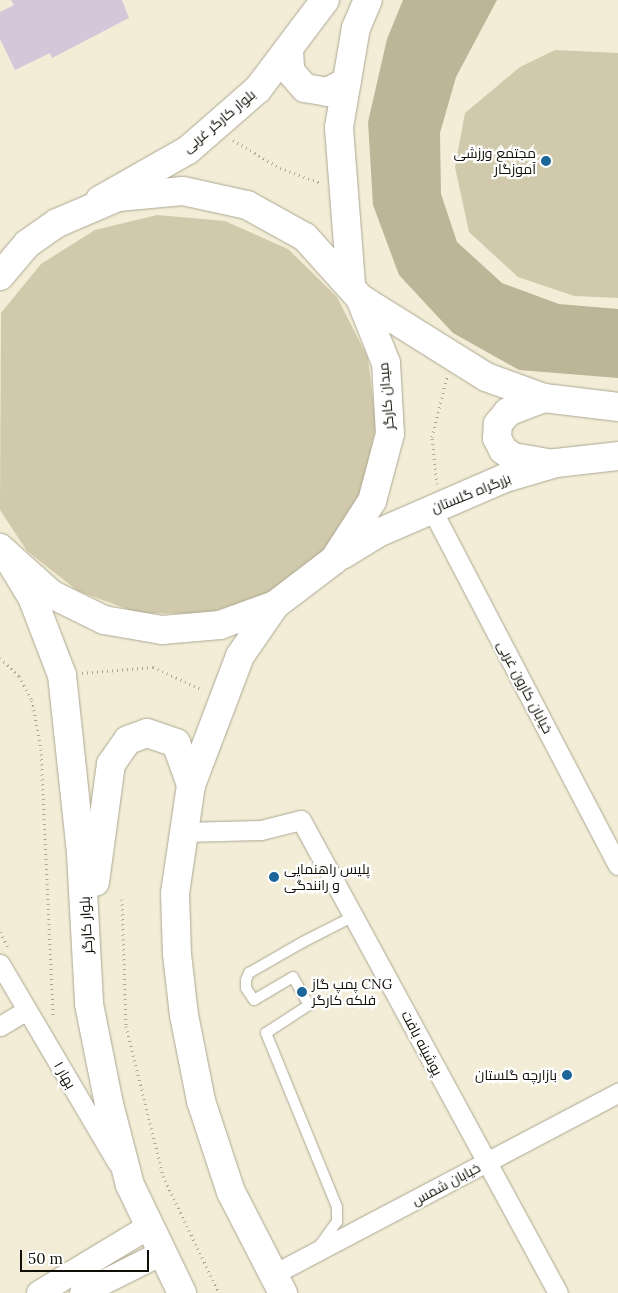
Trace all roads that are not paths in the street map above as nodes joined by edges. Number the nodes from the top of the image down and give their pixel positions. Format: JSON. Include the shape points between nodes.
{"nodes":[{"id":1,"x":325,"y":0,"type":"edge"},
{"id":2,"x":368,"y":0,"type":"edge"},
{"id":3,"x":289,"y":49,"type":"junction"},
{"id":4,"x":347,"y":82,"type":"junction"},
{"id":5,"x":57,"y":222,"type":"junction"},
{"id":6,"x":27,"y":244,"type":"junction"},
{"id":7,"x":0,"y":256,"type":"edge"},
{"id":8,"x":0,"y":276,"type":"edge"},
{"id":9,"x":355,"y":291,"type":"junction"},
{"id":10,"x":544,"y":398,"type":"junction"},
{"id":11,"x":618,"y":407,"type":"edge"},
{"id":12,"x":618,"y":456,"type":"edge"},
{"id":13,"x":556,"y":463,"type":"junction"},
{"id":14,"x":435,"y":507,"type":"junction"},
{"id":15,"x":3,"y":552,"type":"edge"},
{"id":16,"x":334,"y":560,"type":"junction"},
{"id":17,"x":275,"y":605,"type":"junction"},
{"id":18,"x":191,"y":785,"type":"junction"},
{"id":19,"x":182,"y":832,"type":"junction"},
{"id":20,"x":618,"y":866,"type":"edge"},
{"id":21,"x":354,"y":916,"type":"junction"},
{"id":22,"x":87,"y":939,"type":"junction"},
{"id":23,"x":6,"y":960,"type":"edge"},
{"id":24,"x":35,"y":1010,"type":"junction"},
{"id":25,"x":0,"y":1026,"type":"edge"},
{"id":26,"x":618,"y":1093,"type":"edge"},
{"id":27,"x":486,"y":1163,"type":"junction"},
{"id":28,"x":130,"y":1185,"type":"junction"},
{"id":29,"x":150,"y":1226,"type":"junction"},
{"id":30,"x":162,"y":1252,"type":"junction"},
{"id":31,"x":315,"y":1253,"type":"junction"},
{"id":32,"x":278,"y":1284,"type":"edge"},
{"id":33,"x":39,"y":1293,"type":"edge"},
{"id":34,"x":82,"y":1293,"type":"edge"},
{"id":35,"x":182,"y":1293,"type":"edge"},
{"id":36,"x":558,"y":1293,"type":"edge"}],
"edges":[{"from":1,"to":3,"type":"main road","name":"بلوار کارگر غربی"},
{"from":2,"to":4,"type":"main road","via":[[356,28]]},
{"from":3,"to":4,"type":"main road","via":[[290,71],[305,88],[327,92]]},
{"from":3,"to":5,"type":"main road","name":"بلوار کارگر غربی","via":[[258,90],[188,150]]},
{"from":4,"to":9,"type":"main road","via":[[339,127]]},
{"from":5,"to":6,"type":"main road","name":"میدان کارگر"},
{"from":5,"to":9,"type":"main road","name":"میدان کارگر","via":[[118,197],[183,191],[238,203],[305,237]]},
{"from":6,"to":7,"type":"main road"},
{"from":6,"to":8,"type":"main road","name":"میدان کارگر"},
{"from":9,"to":10,"type":"main road","via":[[486,377]]},
{"from":9,"to":16,"type":"main road","name":"میدان کارگر","via":[[386,363],[390,434],[372,501]]},
{"from":10,"to":11,"type":"main road"},
{"from":10,"to":13,"type":"main road","via":[[508,412],[498,424],[497,438],[503,450],[513,458]]},
{"from":12,"to":13,"type":"main road","name":"بزرگراه گلستان"},
{"from":13,"to":14,"type":"main road","name":"بزرگراه گلستان","via":[[505,478]]},
{"from":14,"to":16,"type":"main road","name":"بزرگراه گلستان","via":[[378,533]]},
{"from":14,"to":20,"type":"street","name":"خیابان کارون غربی"},
{"from":15,"to":17,"type":"main road","name":"میدان کارگر","via":[[51,594],[104,620],[162,630],[220,626]]},
{"from":15,"to":22,"type":"main road","name":"بلوار کارگر","via":[[32,597],[62,675]]},
{"from":16,"to":17,"type":"main road","name":"میدان کارگر"},
{"from":17,"to":18,"type":"main road","via":[[240,656]]},
{"from":18,"to":19,"type":"main road"},
{"from":18,"to":22,"type":"main road","via":[[176,743],[147,733],[128,740],[111,764]]},
{"from":19,"to":21,"type":"street","name":"پوشینه بافت","via":[[261,830],[301,820]]},
{"from":19,"to":32,"type":"main road","via":[[175,894],[176,954],[202,1102],[231,1192]]},
{"from":21,"to":27,"type":"street","name":"پوشینه بافت"},
{"from":21,"to":31,"type":"lane","via":[[250,973],[246,980],[246,988],[254,1000],[293,977],[309,1005],[266,1033],[337,1207],[337,1222]]},
{"from":22,"to":28,"type":"main road","name":"بلوار کارگر","via":[[89,1004]]},
{"from":23,"to":24,"type":"street","name":"بهار ۱"},
{"from":24,"to":25,"type":"street"},
{"from":24,"to":28,"type":"street","name":"بهار ۱"},
{"from":26,"to":27,"type":"street","name":"خیابان شمس"},
{"from":27,"to":31,"type":"street","name":"خیابان شمس"},
{"from":27,"to":36,"type":"street","name":"پوشینه بافت"},
{"from":28,"to":29,"type":"main road","name":"بلوار کارگر"},
{"from":29,"to":30,"type":"main road","name":"بلوار کارگر"},
{"from":29,"to":33,"type":"street"},
{"from":30,"to":34,"type":"street"},
{"from":30,"to":35,"type":"main road","name":"بلوار کارگر"},
{"from":31,"to":32,"type":"street","name":"خیابان شمس"}]}
